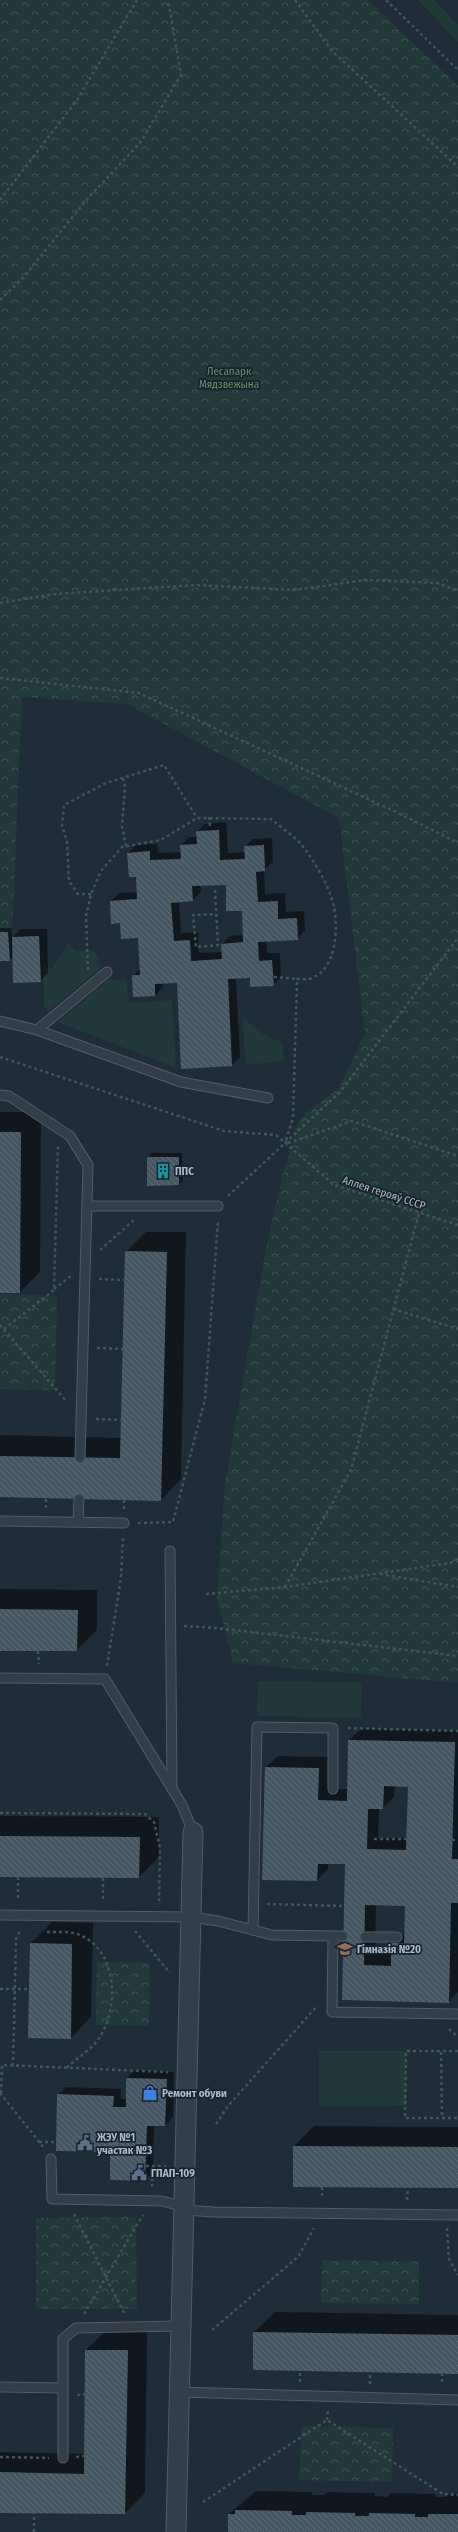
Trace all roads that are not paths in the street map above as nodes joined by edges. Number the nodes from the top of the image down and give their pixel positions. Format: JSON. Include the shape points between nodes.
{"nodes":[{"id":1,"x":107,"y":972,"type":"dead end"},
{"id":2,"x":0,"y":1021,"type":"edge"},
{"id":3,"x":38,"y":1030,"type":"junction"},
{"id":4,"x":0,"y":1095,"type":"edge"},
{"id":5,"x":268,"y":1098,"type":"dead end"},
{"id":6,"x":87,"y":1206,"type":"junction"},
{"id":7,"x":218,"y":1206,"type":"road end"},
{"id":8,"x":80,"y":1458,"type":"dead end"},
{"id":9,"x":79,"y":1499,"type":"dead end"},
{"id":10,"x":0,"y":1521,"type":"edge"},
{"id":11,"x":78,"y":1522,"type":"junction"},
{"id":12,"x":124,"y":1523,"type":"road end"},
{"id":13,"x":170,"y":1551,"type":"dead end"},
{"id":14,"x":0,"y":1678,"type":"edge"},
{"id":15,"x":333,"y":1789,"type":"dead end"},
{"id":16,"x":172,"y":1790,"type":"junction"},
{"id":17,"x":193,"y":1832,"type":"joint"},
{"id":18,"x":0,"y":1915,"type":"edge"},
{"id":19,"x":191,"y":1917,"type":"junction"},
{"id":20,"x":253,"y":1930,"type":"junction"},
{"id":21,"x":333,"y":1936,"type":"junction"},
{"id":22,"x":343,"y":1936,"type":"dead end"},
{"id":23,"x":365,"y":1937,"type":"dead end"},
{"id":24,"x":397,"y":1938,"type":"dead end"},
{"id":25,"x":458,"y":2014,"type":"edge"},
{"id":26,"x":51,"y":2159,"type":"road end"},
{"id":27,"x":184,"y":2210,"type":"junction"},
{"id":28,"x":458,"y":2215,"type":"edge"},
{"id":29,"x":181,"y":2326,"type":"junction"},
{"id":30,"x":0,"y":2386,"type":"edge"},
{"id":31,"x":63,"y":2388,"type":"junction"},
{"id":32,"x":179,"y":2392,"type":"junction"},
{"id":33,"x":458,"y":2400,"type":"edge"},
{"id":34,"x":63,"y":2458,"type":"road end"},
{"id":35,"x":176,"y":2532,"type":"edge"}],
"edges":[{"from":1,"to":3,"type":"lane"},
{"from":2,"to":3,"type":"lane"},
{"from":3,"to":5,"type":"lane","via":[[181,1082]]},
{"from":4,"to":6,"type":"lane","via":[[9,1096],[70,1136],[88,1165]]},
{"from":6,"to":7,"type":"lane"},
{"from":6,"to":8,"type":"lane"},
{"from":9,"to":11,"type":"lane"},
{"from":10,"to":11,"type":"lane"},
{"from":11,"to":12,"type":"lane"},
{"from":13,"to":16,"type":"lane"},
{"from":14,"to":16,"type":"lane","via":[[105,1679]]},
{"from":15,"to":20,"type":"lane","via":[[333,1728],[257,1726]]},
{"from":16,"to":17,"type":"lane","via":[[182,1805]]},
{"from":17,"to":19,"type":"street"},
{"from":18,"to":19,"type":"lane"},
{"from":19,"to":20,"type":"lane"},
{"from":19,"to":27,"type":"street"},
{"from":20,"to":21,"type":"lane","via":[[272,1935]]},
{"from":21,"to":22,"type":"lane"},
{"from":21,"to":25,"type":"lane","via":[[332,2012]]},
{"from":23,"to":24,"type":"lane"},
{"from":26,"to":27,"type":"lane","via":[[52,2199],[152,2200],[181,2206]]},
{"from":27,"to":28,"type":"lane"},
{"from":27,"to":29,"type":"street"},
{"from":29,"to":31,"type":"lane","via":[[76,2328],[63,2339]]},
{"from":29,"to":32,"type":"street"},
{"from":30,"to":31,"type":"lane"},
{"from":31,"to":34,"type":"lane"},
{"from":32,"to":33,"type":"lane"},
{"from":32,"to":35,"type":"street"}]}
